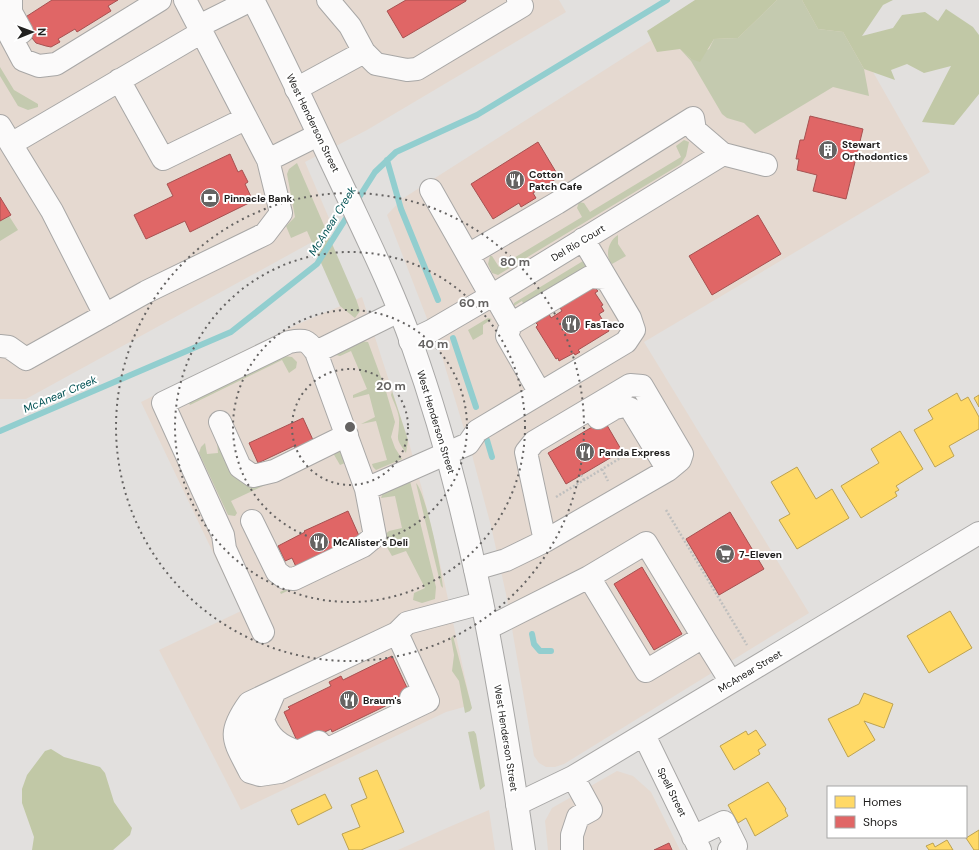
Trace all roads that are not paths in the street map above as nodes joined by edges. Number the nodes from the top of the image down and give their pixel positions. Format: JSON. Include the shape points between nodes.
{"nodes":[{"id":1,"x":11,"y":0,"type":"edge"},
{"id":2,"x":138,"y":0,"type":"edge"},
{"id":3,"x":160,"y":0,"type":"edge"},
{"id":4,"x":185,"y":0,"type":"edge"},
{"id":5,"x":252,"y":0,"type":"edge"},
{"id":6,"x":328,"y":0,"type":"edge"},
{"id":7,"x":518,"y":0,"type":"edge"},
{"id":8,"x":0,"y":17,"type":"edge"},
{"id":9,"x":200,"y":29,"type":"junction"},
{"id":10,"x":364,"y":52,"type":"junction"},
{"id":11,"x":119,"y":80,"type":"junction"},
{"id":12,"x":296,"y":89,"type":"junction"},
{"id":13,"x":245,"y":119,"type":"junction"},
{"id":14,"x":6,"y":135,"type":"edge"},
{"id":15,"x":320,"y":138,"type":"junction"},
{"id":16,"x":723,"y":154,"type":"junction"},
{"id":17,"x":268,"y":160,"type":"junction"},
{"id":18,"x":766,"y":165,"type":"dead end"},
{"id":19,"x":431,"y":190,"type":"dead end"},
{"id":20,"x":583,"y":240,"type":"junction"},
{"id":21,"x":468,"y":255,"type":"junction"},
{"id":22,"x":606,"y":278,"type":"junction"},
{"id":23,"x":492,"y":295,"type":"junction"},
{"id":24,"x":399,"y":311,"type":"junction"},
{"id":25,"x":105,"y":315,"type":"junction"},
{"id":26,"x":511,"y":324,"type":"junction"},
{"id":27,"x":410,"y":341,"type":"junction"},
{"id":28,"x":0,"y":346,"type":"edge"},
{"id":29,"x":316,"y":352,"type":"junction"},
{"id":30,"x":540,"y":393,"type":"junction"},
{"id":31,"x":220,"y":422,"type":"dead end"},
{"id":32,"x":347,"y":436,"type":"junction"},
{"id":33,"x":446,"y":453,"type":"junction"},
{"id":34,"x":527,"y":461,"type":"junction"},
{"id":35,"x":668,"y":470,"type":"junction"},
{"id":36,"x":366,"y":489,"type":"junction"},
{"id":37,"x":252,"y":521,"type":"dead end"},
{"id":38,"x":979,"y":533,"type":"edge"},
{"id":39,"x":545,"y":541,"type":"junction"},
{"id":40,"x":475,"y":569,"type":"junction"},
{"id":41,"x":590,"y":577,"type":"junction"},
{"id":42,"x":482,"y":603,"type":"junction"},
{"id":43,"x":488,"y":628,"type":"junction"},
{"id":44,"x":263,"y":632,"type":"dead end"},
{"id":45,"x":397,"y":633,"type":"junction"},
{"id":46,"x":703,"y":637,"type":"junction"},
{"id":47,"x":730,"y":682,"type":"junction"},
{"id":48,"x":424,"y":692,"type":"junction"},
{"id":49,"x":256,"y":711,"type":"junction"},
{"id":50,"x":644,"y":735,"type":"junction"},
{"id":51,"x":573,"y":777,"type":"junction"},
{"id":52,"x":517,"y":804,"type":"junction"},
{"id":53,"x":696,"y":844,"type":"edge"},
{"id":54,"x":524,"y":850,"type":"edge"},
{"id":55,"x":572,"y":850,"type":"edge"},
{"id":56,"x":729,"y":850,"type":"edge"}],
"edges":[{"from":1,"to":2,"type":"street","via":[[11,12],[31,46],[46,53],[57,50]]},
{"from":3,"to":8,"type":"street","via":[[56,64],[39,66],[23,60]]},
{"from":4,"to":9,"type":"street"},
{"from":5,"to":9,"type":"street"},
{"from":5,"to":12,"type":"street","name":"West Henderson Street"},
{"from":6,"to":10,"type":"street","via":[[350,26]]},
{"from":7,"to":10,"type":"street","via":[[522,6],[417,69],[407,70],[376,64]]},
{"from":9,"to":11,"type":"street"},
{"from":9,"to":13,"type":"street"},
{"from":10,"to":12,"type":"street"},
{"from":11,"to":13,"type":"street","via":[[163,158]]},
{"from":11,"to":14,"type":"street"},
{"from":12,"to":15,"type":"street","name":"West Henderson Street"},
{"from":13,"to":17,"type":"street"},
{"from":14,"to":25,"type":"street","via":[[52,211]]},
{"from":15,"to":17,"type":"street"},
{"from":15,"to":24,"type":"street","name":"West Henderson Street"},
{"from":16,"to":18,"type":"street"},
{"from":16,"to":20,"type":"street","name":"Del Rio Court"},
{"from":16,"to":21,"type":"street","via":[[695,130],[693,118]]},
{"from":17,"to":25,"type":"street","via":[[281,213],[265,234],[146,292]]},
{"from":19,"to":21,"type":"street"},
{"from":20,"to":22,"type":"street"},
{"from":20,"to":23,"type":"street","name":"Del Rio Court"},
{"from":21,"to":23,"type":"street"},
{"from":22,"to":26,"type":"street","via":[[590,277]]},
{"from":22,"to":30,"type":"street","via":[[630,318],[634,330],[626,342]]},
{"from":23,"to":26,"type":"street"},
{"from":23,"to":27,"type":"street","name":"Del Rio Court"},
{"from":24,"to":27,"type":"street","name":"West Henderson Street"},
{"from":24,"to":29,"type":"street"},
{"from":25,"to":28,"type":"street","via":[[26,359],[9,347]]},
{"from":26,"to":30,"type":"street","via":[[507,336]]},
{"from":27,"to":33,"type":"street","name":"West Henderson Street"},
{"from":29,"to":32,"type":"street"},
{"from":29,"to":44,"type":"street","via":[[308,342],[289,342],[163,404],[223,535],[225,549]]},
{"from":30,"to":33,"type":"street","via":[[477,431],[468,444]]},
{"from":31,"to":32,"type":"street","via":[[240,467],[254,476],[274,471]]},
{"from":32,"to":36,"type":"street"},
{"from":33,"to":36,"type":"street"},
{"from":33,"to":40,"type":"street","name":"West Henderson Street"},
{"from":34,"to":35,"type":"street","via":[[531,456],[615,408],[624,406],[636,414]]},
{"from":34,"to":35,"type":"street","via":[[526,452],[534,442],[630,385],[642,386],[682,454],[680,460]]},
{"from":34,"to":39,"type":"street"},
{"from":35,"to":39,"type":"street"},
{"from":36,"to":37,"type":"street","via":[[375,536],[363,546],[294,579],[285,578],[276,572]]},
{"from":38,"to":47,"type":"street","name":"McAnear Street"},
{"from":39,"to":40,"type":"street","via":[[506,560]]},
{"from":40,"to":42,"type":"street","name":"West Henderson Street"},
{"from":41,"to":43,"type":"street"},
{"from":41,"to":46,"type":"street","via":[[646,543]]},
{"from":41,"to":46,"type":"street","via":[[646,671]]},
{"from":42,"to":43,"type":"street","name":"West Henderson Street"},
{"from":42,"to":45,"type":"street","via":[[407,623]]},
{"from":43,"to":52,"type":"street","name":"West Henderson Street"},
{"from":45,"to":48,"type":"street"},
{"from":45,"to":49,"type":"street","via":[[275,691]]},
{"from":46,"to":47,"type":"street"},
{"from":47,"to":50,"type":"street","name":"McAnear Street"},
{"from":48,"to":49,"type":"street","via":[[298,752],[285,748],[270,736]]},
{"from":48,"to":49,"type":"street","via":[[428,701],[280,772],[260,775],[250,772],[234,738],[237,719]]},
{"from":50,"to":51,"type":"street","name":"McAnear Street"},
{"from":50,"to":53,"type":"street","name":"Spell Street"},
{"from":51,"to":52,"type":"street","name":"McAnear Street"},
{"from":51,"to":55,"type":"street","via":[[591,810],[578,817],[572,835]]},
{"from":52,"to":54,"type":"street","name":"West Henderson Street"},
{"from":53,"to":56,"type":"street","via":[[724,822],[736,846]]}]}
